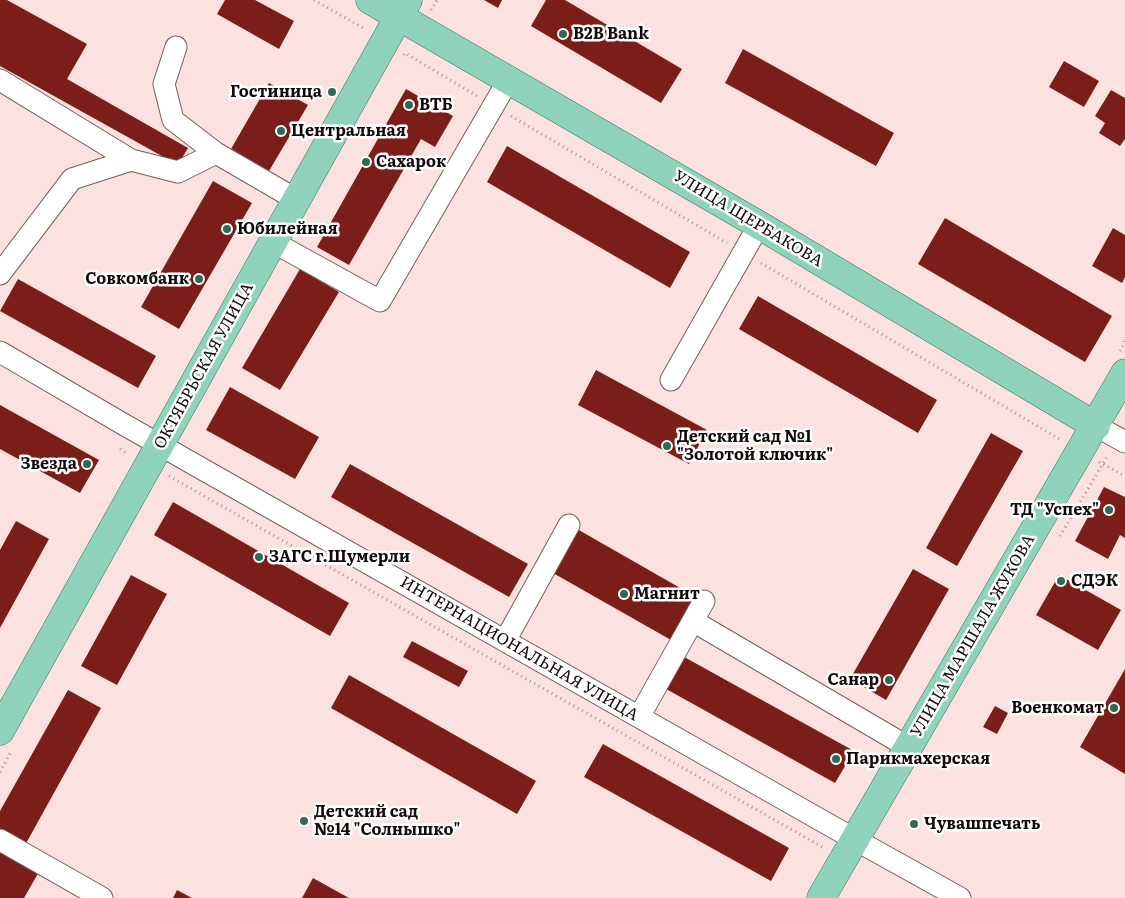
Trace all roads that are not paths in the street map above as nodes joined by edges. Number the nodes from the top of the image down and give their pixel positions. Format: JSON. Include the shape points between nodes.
{"nodes":[{"id":1,"x":370,"y":0,"type":"edge"},
{"id":2,"x":403,"y":8,"type":"edge"},
{"id":3,"x":176,"y":47,"type":"dead end"},
{"id":4,"x":509,"y":79,"type":"junction"},
{"id":5,"x":0,"y":80,"type":"edge"},
{"id":6,"x":216,"y":153,"type":"junction"},
{"id":7,"x":131,"y":160,"type":"junction"},
{"id":8,"x":296,"y":200,"type":"junction"},
{"id":9,"x":759,"y":225,"type":"junction"},
{"id":10,"x":273,"y":242,"type":"junction"},
{"id":11,"x":0,"y":274,"type":"edge"},
{"id":12,"x":0,"y":352,"type":"edge"},
{"id":13,"x":1125,"y":373,"type":"edge"},
{"id":14,"x":671,"y":380,"type":"dead end"},
{"id":15,"x":1096,"y":426,"type":"junction"},
{"id":16,"x":1125,"y":442,"type":"edge"},
{"id":17,"x":160,"y":445,"type":"junction"},
{"id":18,"x":569,"y":525,"type":"dead end"},
{"id":19,"x":704,"y":602,"type":"dead end"},
{"id":20,"x":693,"y":621,"type":"junction"},
{"id":21,"x":506,"y":641,"type":"junction"},
{"id":22,"x":639,"y":717,"type":"junction"},
{"id":23,"x":7,"y":739,"type":"edge"},
{"id":24,"x":908,"y":747,"type":"junction"},
{"id":25,"x":854,"y":839,"type":"junction"},
{"id":26,"x":0,"y":840,"type":"edge"},
{"id":27,"x":102,"y":898,"type":"edge"},
{"id":28,"x":821,"y":898,"type":"edge"},
{"id":29,"x":960,"y":898,"type":"edge"}],
"edges":[{"from":1,"to":2,"type":"main road","name":"УЛИЦА ЩЕРБАКОВА"},
{"from":2,"to":4,"type":"main road","name":"УЛИЦА ЩЕРБАКОВА"},
{"from":2,"to":8,"type":"main road","name":"ОКТЯБРЬСКАЯ УЛИЦА","via":[[397,52]]},
{"from":3,"to":6,"type":"street","via":[[164,84],[173,120]]},
{"from":4,"to":9,"type":"main road","name":"УЛИЦА ЩЕРБАКОВА"},
{"from":4,"to":10,"type":"street","via":[[380,301]]},
{"from":5,"to":7,"type":"street"},
{"from":6,"to":7,"type":"street","via":[[178,172]]},
{"from":6,"to":8,"type":"street"},
{"from":7,"to":11,"type":"street","via":[[72,179]]},
{"from":8,"to":10,"type":"main road","name":"ОКТЯБРЬСКАЯ УЛИЦА"},
{"from":9,"to":14,"type":"street"},
{"from":9,"to":15,"type":"main road","name":"УЛИЦА ЩЕРБАКОВА"},
{"from":10,"to":17,"type":"main road","name":"ОКТЯБРЬСКАЯ УЛИЦА"},
{"from":12,"to":17,"type":"street","name":"ИНТЕРНАЦИОНАЛЬНАЯ УЛИЦА"},
{"from":13,"to":15,"type":"main road","name":"УЛИЦА МАРШАЛА ЖУКОВА"},
{"from":15,"to":16,"type":"street","name":"УЛИЦА ЩЕРБАКОВА"},
{"from":15,"to":24,"type":"main road","name":"УЛИЦА МАРШАЛА ЖУКОВА"},
{"from":17,"to":21,"type":"street","name":"ИНТЕРНАЦИОНАЛЬНАЯ УЛИЦА"},
{"from":17,"to":23,"type":"main road","name":"ОКТЯБРЬСКАЯ УЛИЦА"},
{"from":18,"to":21,"type":"street"},
{"from":19,"to":20,"type":"street"},
{"from":20,"to":22,"type":"street"},
{"from":20,"to":24,"type":"street"},
{"from":21,"to":22,"type":"street","name":"ИНТЕРНАЦИОНАЛЬНАЯ УЛИЦА"},
{"from":22,"to":25,"type":"street","name":"ИНТЕРНАЦИОНАЛЬНАЯ УЛИЦА"},
{"from":24,"to":25,"type":"main road","name":"УЛИЦА МАРШАЛА ЖУКОВА"},
{"from":25,"to":28,"type":"main road","name":"УЛИЦА МАРШАЛА ЖУКОВА"},
{"from":25,"to":29,"type":"street","name":"ИНТЕРНАЦИОНАЛЬНАЯ УЛИЦА"},
{"from":26,"to":27,"type":"street"}]}
